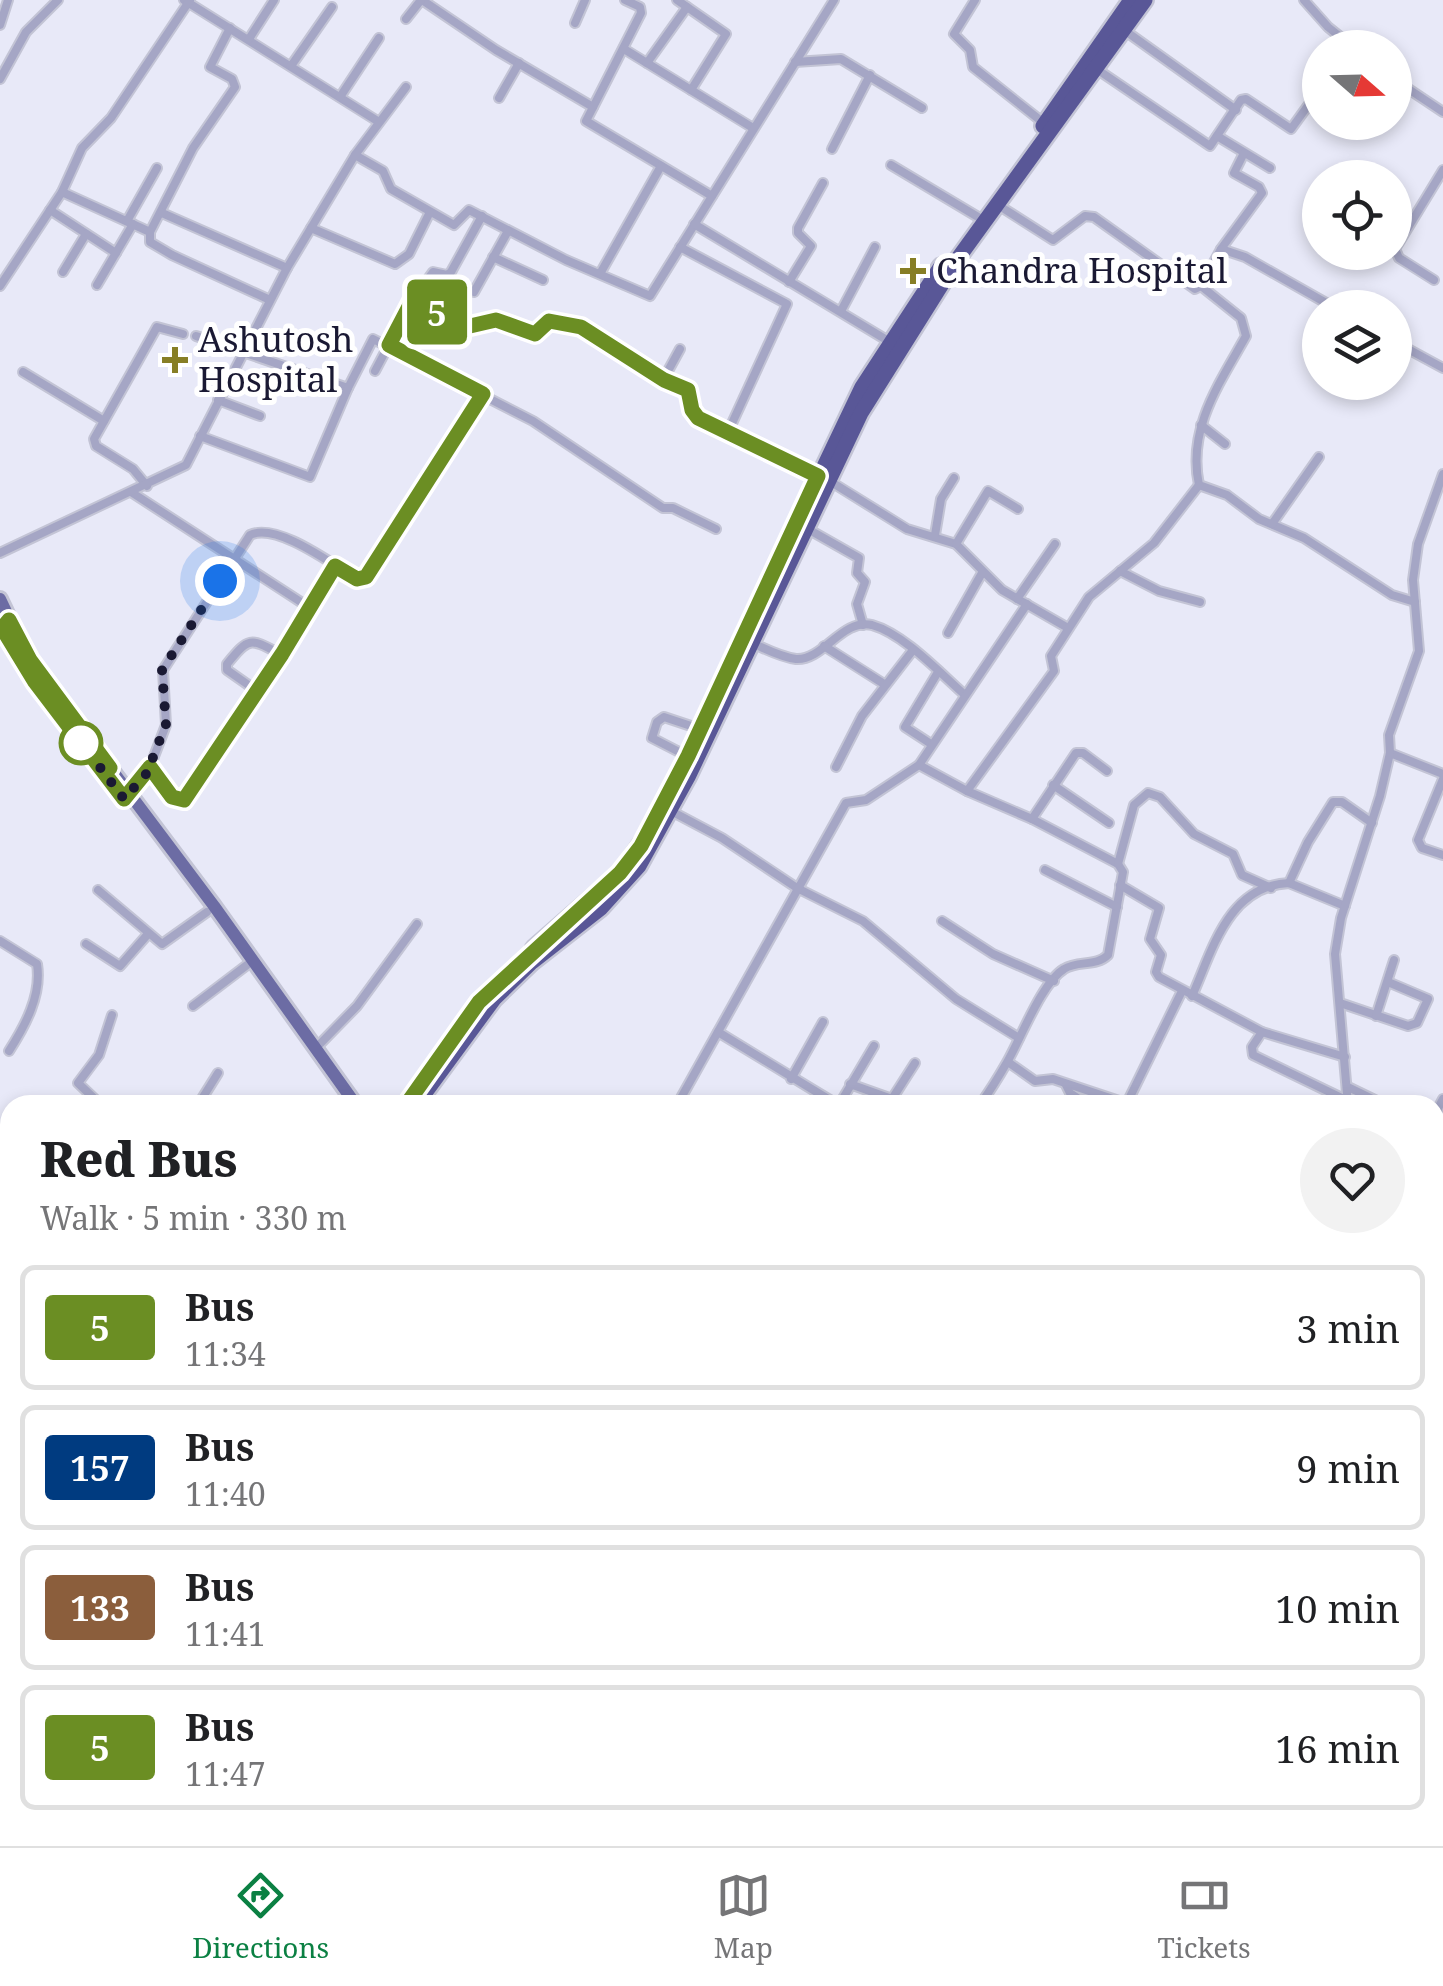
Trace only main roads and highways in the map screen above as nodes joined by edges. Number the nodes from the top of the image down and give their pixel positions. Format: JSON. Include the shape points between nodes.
{"nodes":[{"id":1,"x":1131,"y":0,"type":"edge"},
{"id":2,"x":1145,"y":0,"type":"edge"},
{"id":3,"x":823,"y":478,"type":"junction"},
{"id":4,"x":2,"y":617,"type":"edge"},
{"id":5,"x":126,"y":796,"type":"junction"},
{"id":6,"x":339,"y":1095,"type":"edge"},
{"id":7,"x":349,"y":1095,"type":"edge"},
{"id":8,"x":413,"y":1095,"type":"edge"},
{"id":9,"x":423,"y":1095,"type":"edge"}],
"edges":[{"from":1,"to":3,"type":"highway","via":[[890,342],[862,387]]},
{"from":2,"to":3,"type":"highway","via":[[900,348]]},
{"from":3,"to":8,"type":"highway","via":[[641,846],[479,1002]]},
{"from":3,"to":9,"type":"highway","via":[[752,643],[639,866],[601,908],[494,999]]},
{"from":4,"to":5,"type":"main road"},
{"from":5,"to":6,"type":"main road"},
{"from":5,"to":7,"type":"main road"}]}
